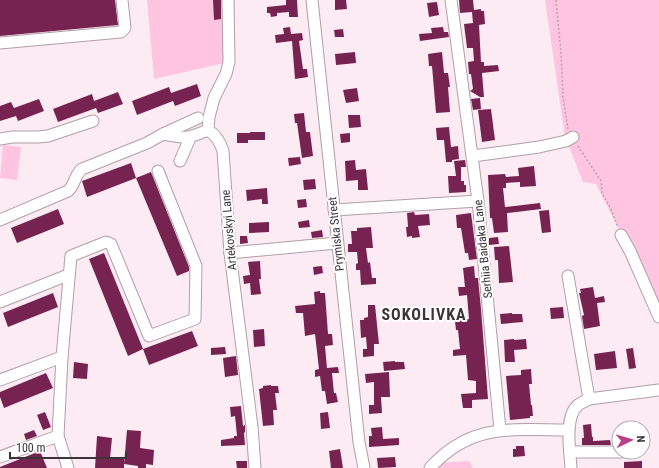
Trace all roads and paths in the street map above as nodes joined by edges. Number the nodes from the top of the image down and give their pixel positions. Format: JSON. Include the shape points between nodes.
{"nodes":[{"id":1,"x":122,"y":0,"type":"edge"},
{"id":2,"x":228,"y":0,"type":"edge"},
{"id":3,"x":312,"y":0,"type":"edge"},
{"id":4,"x":451,"y":0,"type":"edge"},
{"id":5,"x":556,"y":0,"type":"edge"},
{"id":6,"x":0,"y":43,"type":"edge"},
{"id":7,"x":198,"y":118,"type":"dead end"},
{"id":8,"x":93,"y":121,"type":"dead end"},
{"id":9,"x":208,"y":130,"type":"junction"},
{"id":10,"x":164,"y":134,"type":"junction"},
{"id":11,"x":572,"y":137,"type":"junction"},
{"id":12,"x":190,"y":138,"type":"junction"},
{"id":13,"x":0,"y":139,"type":"edge"},
{"id":14,"x":473,"y":156,"type":"junction"},
{"id":15,"x":180,"y":161,"type":"dead end"},
{"id":16,"x":158,"y":171,"type":"dead end"},
{"id":17,"x":478,"y":201,"type":"junction"},
{"id":18,"x":334,"y":210,"type":"junction"},
{"id":19,"x":0,"y":220,"type":"edge"},
{"id":20,"x":621,"y":235,"type":"joint"},
{"id":21,"x":337,"y":243,"type":"junction"},
{"id":22,"x":230,"y":253,"type":"junction"},
{"id":23,"x":68,"y":275,"type":"junction"},
{"id":24,"x":568,"y":276,"type":"dead end"},
{"id":25,"x":0,"y":302,"type":"edge"},
{"id":26,"x":659,"y":316,"type":"edge"},
{"id":27,"x":62,"y":357,"type":"junction"},
{"id":28,"x":0,"y":380,"type":"edge"},
{"id":29,"x":659,"y":390,"type":"edge"},
{"id":30,"x":589,"y":399,"type":"junction"},
{"id":31,"x":500,"y":430,"type":"junction"},
{"id":32,"x":569,"y":430,"type":"junction"},
{"id":33,"x":58,"y":436,"type":"junction"},
{"id":34,"x":570,"y":452,"type":"junction"},
{"id":35,"x":611,"y":452,"type":"edge"},
{"id":36,"x":0,"y":458,"type":"edge"},
{"id":37,"x":68,"y":468,"type":"edge"},
{"id":38,"x":255,"y":468,"type":"edge"},
{"id":39,"x":364,"y":468,"type":"edge"},
{"id":40,"x":430,"y":468,"type":"edge"},
{"id":41,"x":571,"y":468,"type":"edge"}],
"edges":[{"from":1,"to":6,"type":"street","via":[[125,28],[121,32]]},
{"from":2,"to":9,"type":"street","via":[[229,62],[214,98]]},
{"from":3,"to":18,"type":"street","name":"Prymiska Street"},
{"from":4,"to":14,"type":"street","name":"Serhiia Baidaka Lane"},
{"from":5,"to":11,"type":"path","via":[[566,127]]},
{"from":7,"to":10,"type":"street"},
{"from":8,"to":13,"type":"street","via":[[48,136]]},
{"from":9,"to":12,"type":"street"},
{"from":9,"to":22,"type":"street","name":"Artekovskyi Lane","via":[[220,142],[223,151]]},
{"from":10,"to":12,"type":"street"},
{"from":10,"to":19,"type":"street","via":[[82,168],[68,191]]},
{"from":11,"to":14,"type":"street","via":[[566,141],[539,147]]},
{"from":11,"to":20,"type":"path","via":[[601,182],[602,193]]},
{"from":12,"to":15,"type":"street"},
{"from":14,"to":17,"type":"street","name":"Serhiia Baidaka Lane"},
{"from":16,"to":23,"type":"street","via":[[196,266],[195,320],[149,336],[109,242],[72,254]]},
{"from":17,"to":18,"type":"street"},
{"from":17,"to":31,"type":"street","name":"Serhiia Baidaka Lane"},
{"from":18,"to":21,"type":"street","name":"Prymiska Street"},
{"from":20,"to":26,"type":"street"},
{"from":21,"to":22,"type":"street"},
{"from":21,"to":39,"type":"street","name":"Prymiska Street"},
{"from":22,"to":38,"type":"street","name":"Artekovskyi Lane"},
{"from":23,"to":25,"type":"street"},
{"from":23,"to":27,"type":"street"},
{"from":24,"to":30,"type":"street"},
{"from":27,"to":28,"type":"street"},
{"from":27,"to":33,"type":"street"},
{"from":29,"to":30,"type":"street"},
{"from":30,"to":32,"type":"street","via":[[574,410]]},
{"from":31,"to":32,"type":"street"},
{"from":31,"to":40,"type":"street","via":[[473,436],[451,448]]},
{"from":32,"to":34,"type":"street"},
{"from":33,"to":36,"type":"street"},
{"from":33,"to":37,"type":"street"},
{"from":34,"to":35,"type":"street"},
{"from":34,"to":41,"type":"street"}]}
